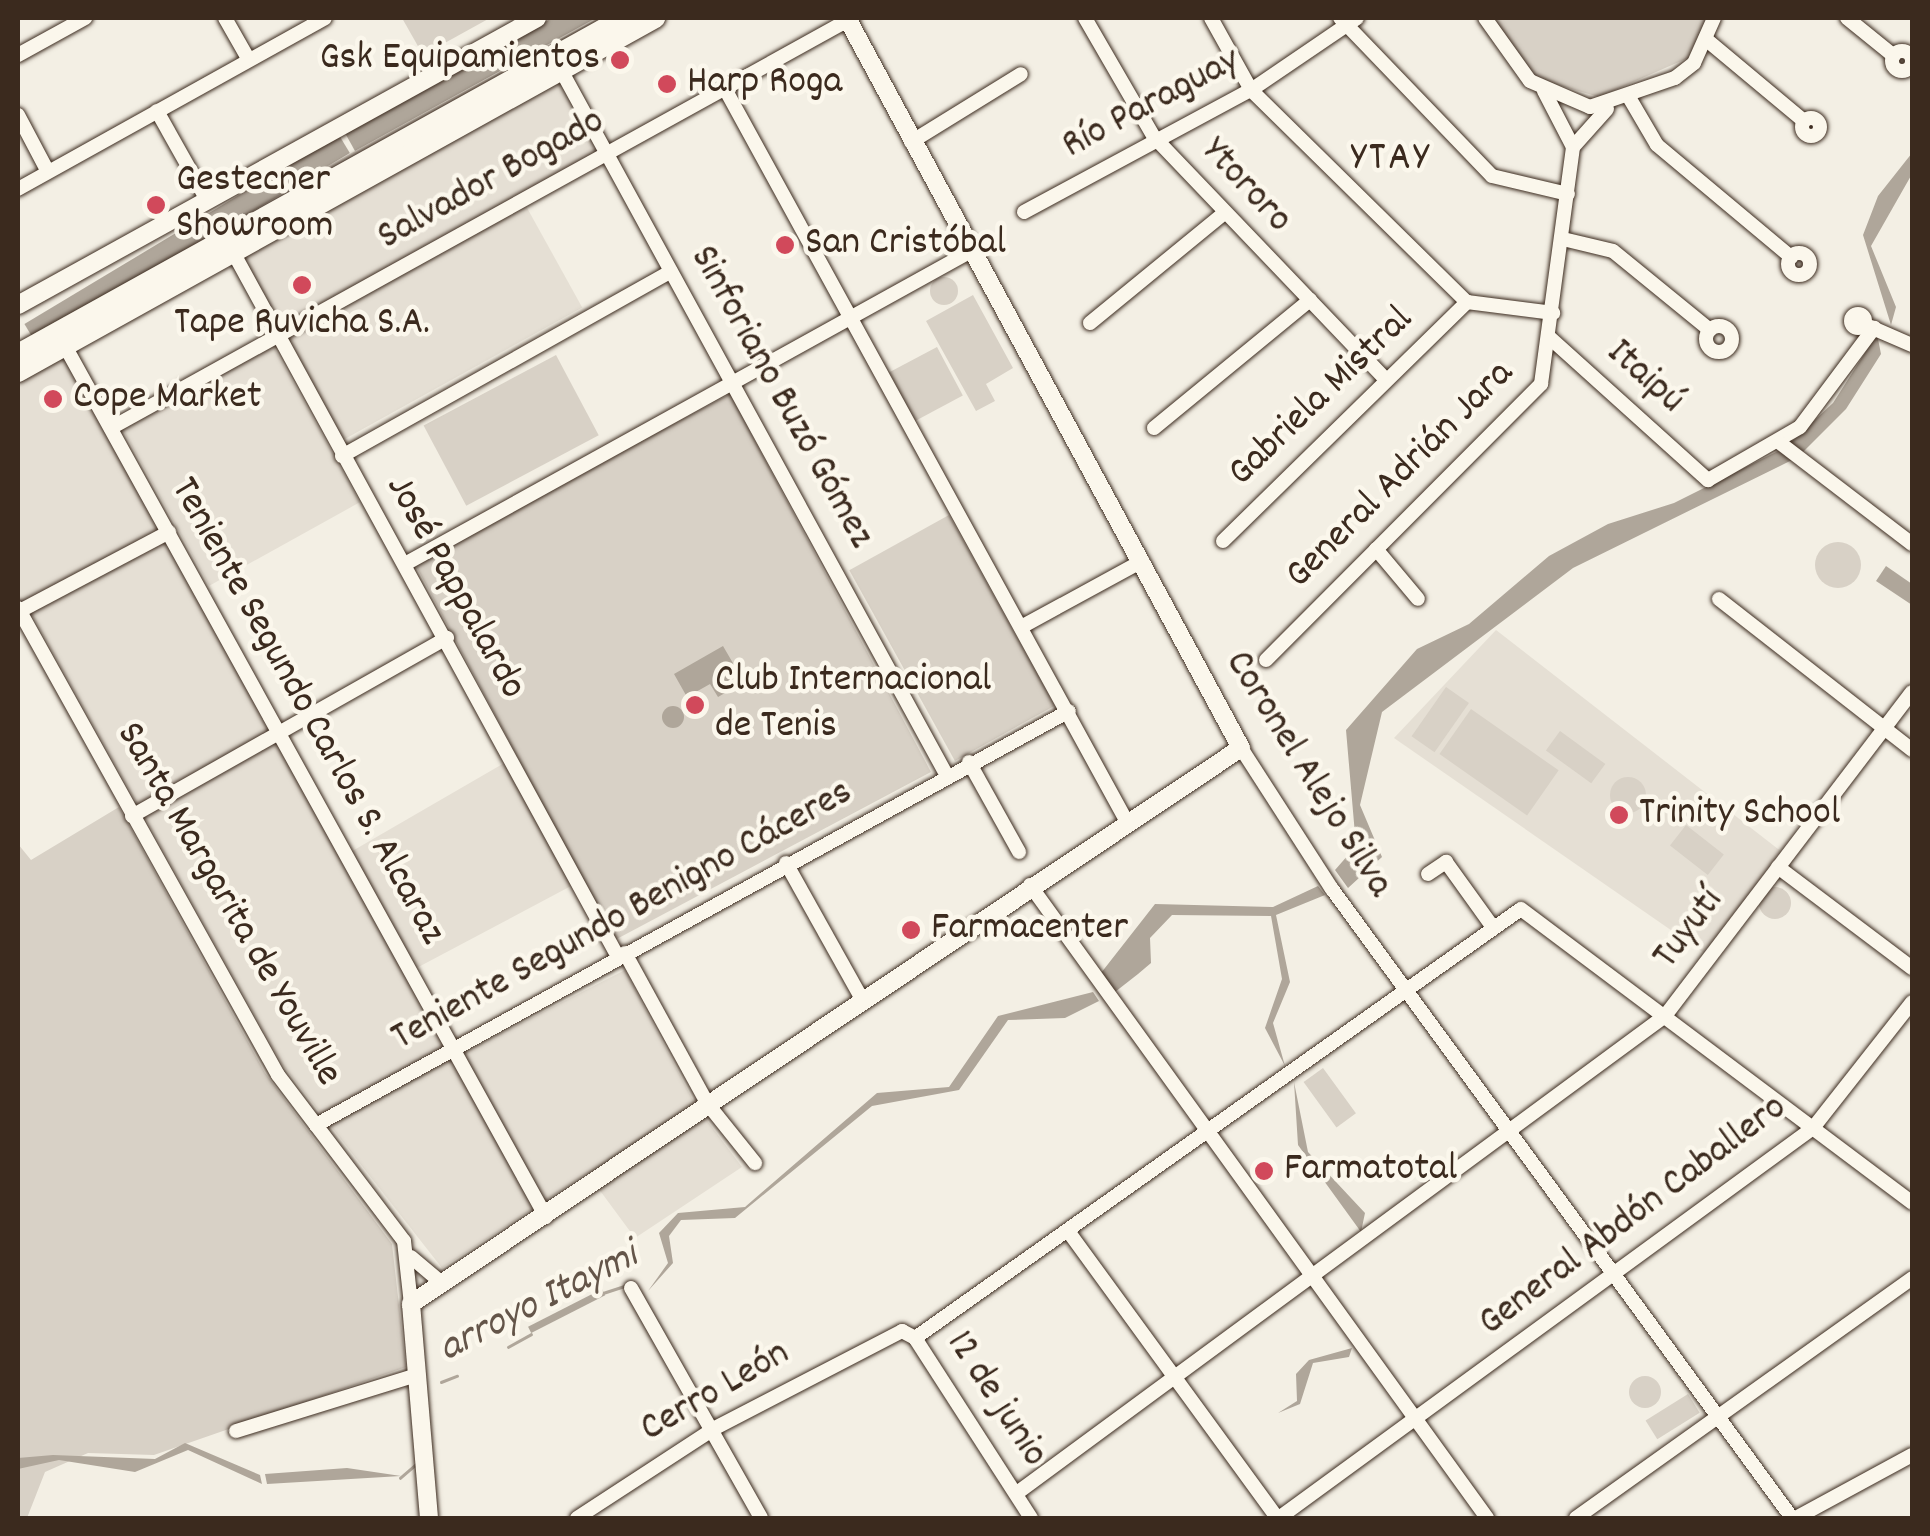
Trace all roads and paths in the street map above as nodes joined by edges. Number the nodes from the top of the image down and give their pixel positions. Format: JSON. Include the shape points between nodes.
{"nodes":[{"id":1,"x":85,"y":18,"type":"edge"},
{"id":2,"x":225,"y":18,"type":"edge"},
{"id":3,"x":326,"y":18,"type":"edge"},
{"id":4,"x":532,"y":18,"type":"edge"},
{"id":5,"x":624,"y":18,"type":"edge"},
{"id":6,"x":655,"y":18,"type":"edge"},
{"id":7,"x":848,"y":18,"type":"edge"},
{"id":8,"x":1085,"y":18,"type":"edge"},
{"id":9,"x":1211,"y":18,"type":"edge"},
{"id":10,"x":1486,"y":18,"type":"edge"},
{"id":11,"x":1714,"y":18,"type":"edge"},
{"id":12,"x":1846,"y":18,"type":"edge"},
{"id":13,"x":1348,"y":21,"type":"edge"},
{"id":14,"x":1708,"y":41,"type":"junction"},
{"id":15,"x":18,"y":55,"type":"edge"},
{"id":16,"x":1894,"y":56,"type":"dead end"},
{"id":17,"x":249,"y":60,"type":"junction"},
{"id":18,"x":556,"y":62,"type":"junction"},
{"id":19,"x":1021,"y":74,"type":"dead end"},
{"id":20,"x":724,"y":87,"type":"junction"},
{"id":21,"x":1252,"y":90,"type":"junction"},
{"id":22,"x":1544,"y":92,"type":"junction"},
{"id":23,"x":1623,"y":101,"type":"junction"},
{"id":24,"x":158,"y":111,"type":"junction"},
{"id":25,"x":18,"y":115,"type":"edge"},
{"id":26,"x":1804,"y":121,"type":"dead end"},
{"id":27,"x":1154,"y":137,"type":"junction"},
{"id":28,"x":910,"y":142,"type":"junction"},
{"id":29,"x":1573,"y":147,"type":"junction"},
{"id":30,"x":608,"y":156,"type":"junction"},
{"id":31,"x":48,"y":172,"type":"junction"},
{"id":32,"x":18,"y":189,"type":"edge"},
{"id":33,"x":1568,"y":194,"type":"junction"},
{"id":34,"x":207,"y":200,"type":"junction"},
{"id":35,"x":1024,"y":212,"type":"dead end"},
{"id":36,"x":1222,"y":215,"type":"junction"},
{"id":37,"x":1563,"y":239,"type":"junction"},
{"id":38,"x":971,"y":251,"type":"junction"},
{"id":39,"x":233,"y":252,"type":"junction"},
{"id":40,"x":1791,"y":257,"type":"dead end"},
{"id":41,"x":670,"y":271,"type":"junction"},
{"id":42,"x":1310,"y":300,"type":"junction"},
{"id":43,"x":1467,"y":302,"type":"junction"},
{"id":44,"x":18,"y":305,"type":"edge"},
{"id":45,"x":1553,"y":313,"type":"junction"},
{"id":46,"x":852,"y":316,"type":"junction"},
{"id":47,"x":1090,"y":323,"type":"dead end"},
{"id":48,"x":1710,"y":330,"type":"dead end"},
{"id":49,"x":278,"y":335,"type":"junction"},
{"id":50,"x":1550,"y":337,"type":"junction"},
{"id":51,"x":65,"y":346,"type":"junction"},
{"id":52,"x":1912,"y":346,"type":"edge"},
{"id":53,"x":18,"y":354,"type":"edge"},
{"id":54,"x":18,"y":372,"type":"edge"},
{"id":55,"x":1386,"y":380,"type":"junction"},
{"id":56,"x":732,"y":382,"type":"junction"},
{"id":57,"x":110,"y":428,"type":"junction"},
{"id":58,"x":1154,"y":428,"type":"dead end"},
{"id":59,"x":1781,"y":443,"type":"junction"},
{"id":60,"x":342,"y":456,"type":"junction"},
{"id":61,"x":169,"y":532,"type":"junction"},
{"id":62,"x":1223,"y":540,"type":"dead end"},
{"id":63,"x":1912,"y":544,"type":"edge"},
{"id":64,"x":1376,"y":549,"type":"junction"},
{"id":65,"x":1142,"y":562,"type":"junction"},
{"id":66,"x":405,"y":564,"type":"junction"},
{"id":67,"x":1719,"y":598,"type":"dead end"},
{"id":68,"x":1418,"y":600,"type":"dead end"},
{"id":69,"x":18,"y":610,"type":"edge"},
{"id":70,"x":1023,"y":626,"type":"junction"},
{"id":71,"x":447,"y":638,"type":"junction"},
{"id":72,"x":1266,"y":660,"type":"dead end"},
{"id":73,"x":1912,"y":692,"type":"edge"},
{"id":74,"x":1069,"y":711,"type":"junction"},
{"id":75,"x":1884,"y":728,"type":"junction"},
{"id":76,"x":280,"y":730,"type":"junction"},
{"id":77,"x":1241,"y":748,"type":"junction"},
{"id":78,"x":1912,"y":750,"type":"edge"},
{"id":79,"x":969,"y":762,"type":"junction"},
{"id":80,"x":946,"y":774,"type":"junction"},
{"id":81,"x":132,"y":816,"type":"junction"},
{"id":82,"x":1126,"y":820,"type":"junction"},
{"id":83,"x":1019,"y":852,"type":"dead end"},
{"id":84,"x":786,"y":863,"type":"junction"},
{"id":85,"x":1778,"y":867,"type":"junction"},
{"id":86,"x":1428,"y":874,"type":"dead end"},
{"id":87,"x":1030,"y":885,"type":"junction"},
{"id":88,"x":1492,"y":926,"type":"junction"},
{"id":89,"x":622,"y":955,"type":"junction"},
{"id":90,"x":1912,"y":968,"type":"edge"},
{"id":91,"x":1405,"y":989,"type":"junction"},
{"id":92,"x":861,"y":997,"type":"junction"},
{"id":93,"x":1912,"y":1002,"type":"edge"},
{"id":94,"x":1664,"y":1016,"type":"junction"},
{"id":95,"x":455,"y":1048,"type":"junction"},
{"id":96,"x":707,"y":1103,"type":"junction"},
{"id":97,"x":316,"y":1125,"type":"junction"},
{"id":98,"x":1813,"y":1128,"type":"junction"},
{"id":99,"x":1508,"y":1130,"type":"junction"},
{"id":100,"x":1205,"y":1132,"type":"junction"},
{"id":101,"x":755,"y":1164,"type":"dead end"},
{"id":102,"x":1912,"y":1204,"type":"edge"},
{"id":103,"x":546,"y":1216,"type":"junction"},
{"id":104,"x":1068,"y":1231,"type":"junction"},
{"id":105,"x":411,"y":1256,"type":"junction"},
{"id":106,"x":1615,"y":1276,"type":"junction"},
{"id":107,"x":1311,"y":1277,"type":"junction"},
{"id":108,"x":1912,"y":1278,"type":"edge"},
{"id":109,"x":443,"y":1284,"type":"junction"},
{"id":110,"x":630,"y":1288,"type":"dead end"},
{"id":111,"x":411,"y":1304,"type":"junction"},
{"id":112,"x":894,"y":1333,"type":"joint"},
{"id":113,"x":915,"y":1338,"type":"junction"},
{"id":114,"x":414,"y":1376,"type":"junction"},
{"id":115,"x":1175,"y":1378,"type":"junction"},
{"id":116,"x":1717,"y":1416,"type":"junction"},
{"id":117,"x":1415,"y":1420,"type":"junction"},
{"id":118,"x":714,"y":1428,"type":"junction"},
{"id":119,"x":236,"y":1431,"type":"dead end"},
{"id":120,"x":1912,"y":1455,"type":"edge"},
{"id":121,"x":1017,"y":1492,"type":"junction"},
{"id":122,"x":583,"y":1517,"type":"edge"},
{"id":123,"x":429,"y":1518,"type":"edge"},
{"id":124,"x":760,"y":1518,"type":"edge"},
{"id":125,"x":1031,"y":1518,"type":"edge"},
{"id":126,"x":1278,"y":1518,"type":"edge"},
{"id":127,"x":1486,"y":1518,"type":"edge"},
{"id":128,"x":1576,"y":1518,"type":"edge"},
{"id":129,"x":1794,"y":1518,"type":"edge"}],
"edges":[{"from":1,"to":15,"type":"street"},
{"from":2,"to":17,"type":"street"},
{"from":3,"to":17,"type":"street"},
{"from":4,"to":34,"type":"main road"},
{"from":5,"to":18,"type":"highway"},
{"from":6,"to":18,"type":"highway"},
{"from":7,"to":20,"type":"street","name":"Salvador Bogado"},
{"from":7,"to":28,"type":"main road","name":"Coronel Alejo Silva"},
{"from":8,"to":27,"type":"street","name":"Ytororo"},
{"from":9,"to":21,"type":"street"},
{"from":10,"to":22,"type":"street"},
{"from":11,"to":14,"type":"street"},
{"from":12,"to":16,"type":"street"},
{"from":13,"to":21,"type":"street","name":"Río Paraguay"},
{"from":13,"to":33,"type":"street","via":[[1492,176]]},
{"from":14,"to":23,"type":"street","via":[[1676,78]]},
{"from":14,"to":26,"type":"street"},
{"from":17,"to":24,"type":"street"},
{"from":18,"to":30,"type":"street","name":"Sinforiano Buzó Gómez"},
{"from":18,"to":39,"type":"highway"},
{"from":18,"to":53,"type":"highway"},
{"from":19,"to":28,"type":"street"},
{"from":20,"to":30,"type":"street","name":"Salvador Bogado"},
{"from":20,"to":46,"type":"street"},
{"from":21,"to":27,"type":"street","name":"Río Paraguay"},
{"from":21,"to":43,"type":"street"},
{"from":22,"to":23,"type":"street","via":[[1590,107]]},
{"from":22,"to":29,"type":"street"},
{"from":23,"to":29,"type":"street"},
{"from":23,"to":40,"type":"street","via":[[1657,145]]},
{"from":24,"to":31,"type":"street"},
{"from":24,"to":34,"type":"street"},
{"from":25,"to":31,"type":"street"},
{"from":27,"to":35,"type":"street","name":"Río Paraguay"},
{"from":27,"to":36,"type":"street","name":"Ytororo"},
{"from":28,"to":38,"type":"main road","name":"Coronel Alejo Silva"},
{"from":29,"to":33,"type":"street","name":"General Adrián Jara"},
{"from":30,"to":41,"type":"street","name":"Sinforiano Buzó Gómez"},
{"from":30,"to":49,"type":"street","name":"Salvador Bogado"},
{"from":31,"to":32,"type":"street"},
{"from":33,"to":37,"type":"street","name":"General Adrián Jara"},
{"from":34,"to":44,"type":"main road"},
{"from":36,"to":42,"type":"street","name":"Ytororo"},
{"from":36,"to":47,"type":"street"},
{"from":37,"to":45,"type":"street","name":"General Adrián Jara"},
{"from":37,"to":48,"type":"street","via":[[1613,251]]},
{"from":38,"to":46,"type":"street"},
{"from":38,"to":65,"type":"main road","name":"Coronel Alejo Silva"},
{"from":39,"to":49,"type":"street","name":"José Pappalardo"},
{"from":39,"to":51,"type":"highway"},
{"from":41,"to":56,"type":"street","name":"Sinforiano Buzó Gómez"},
{"from":41,"to":60,"type":"street"},
{"from":42,"to":55,"type":"street","name":"Ytororo"},
{"from":42,"to":58,"type":"street"},
{"from":43,"to":45,"type":"street"},
{"from":43,"to":55,"type":"street","name":"Gabriela Mistral"},
{"from":45,"to":50,"type":"street","name":"General Adrián Jara"},
{"from":46,"to":56,"type":"street"},
{"from":46,"to":70,"type":"street"},
{"from":49,"to":57,"type":"street","name":"Salvador Bogado"},
{"from":49,"to":60,"type":"street","name":"José Pappalardo"},
{"from":50,"to":59,"type":"street","name":"Itaipú","via":[[1708,480]]},
{"from":50,"to":64,"type":"street","name":"General Adrián Jara","via":[[1532,396]]},
{"from":51,"to":54,"type":"highway"},
{"from":51,"to":57,"type":"street","name":"Teniente Segundo Carlos S. Alcaraz"},
{"from":52,"to":59,"type":"street","via":[[1869,326],[1840,382]]},
{"from":55,"to":62,"type":"street","name":"Gabriela Mistral"},
{"from":56,"to":66,"type":"street"},
{"from":56,"to":80,"type":"street","name":"Sinforiano Buzó Gómez"},
{"from":57,"to":61,"type":"street","name":"Teniente Segundo Carlos S. Alcaraz"},
{"from":59,"to":63,"type":"street"},
{"from":60,"to":66,"type":"street","name":"José Pappalardo"},
{"from":61,"to":69,"type":"street"},
{"from":61,"to":76,"type":"street","name":"Teniente Segundo Carlos S. Alcaraz"},
{"from":64,"to":68,"type":"street"},
{"from":64,"to":72,"type":"street","name":"General Adrián Jara"},
{"from":65,"to":70,"type":"street"},
{"from":65,"to":77,"type":"main road","name":"Coronel Alejo Silva"},
{"from":66,"to":71,"type":"street","name":"José Pappalardo"},
{"from":67,"to":75,"type":"street"},
{"from":69,"to":81,"type":"street","name":"Santa Margarita de Youville"},
{"from":70,"to":74,"type":"street"},
{"from":71,"to":76,"type":"street"},
{"from":71,"to":89,"type":"street","name":"José Pappalardo"},
{"from":73,"to":75,"type":"street","name":"Tuyutí"},
{"from":74,"to":79,"type":"street","name":"Teniente Segundo Benigno Cáceres"},
{"from":74,"to":82,"type":"street"},
{"from":75,"to":78,"type":"street"},
{"from":75,"to":85,"type":"street","name":"Tuyutí"},
{"from":76,"to":81,"type":"street"},
{"from":76,"to":95,"type":"street","name":"Teniente Segundo Carlos S. Alcaraz"},
{"from":77,"to":82,"type":"main road"},
{"from":77,"to":91,"type":"street","name":"Coronel Alejo Silva"},
{"from":79,"to":80,"type":"street","name":"Teniente Segundo Benigno Cáceres"},
{"from":79,"to":83,"type":"street"},
{"from":80,"to":84,"type":"street","name":"Teniente Segundo Benigno Cáceres"},
{"from":81,"to":97,"type":"street","name":"Santa Margarita de Youville"},
{"from":82,"to":87,"type":"main road"},
{"from":84,"to":89,"type":"street","name":"Teniente Segundo Benigno Cáceres"},
{"from":84,"to":92,"type":"street"},
{"from":85,"to":90,"type":"street"},
{"from":85,"to":94,"type":"street","name":"Tuyutí"},
{"from":86,"to":88,"type":"street","via":[[1446,862]]},
{"from":87,"to":92,"type":"main road"},
{"from":87,"to":100,"type":"street"},
{"from":88,"to":91,"type":"street"},
{"from":88,"to":94,"type":"street","via":[[1521,908]]},
{"from":89,"to":95,"type":"street","name":"Teniente Segundo Benigno Cáceres"},
{"from":89,"to":96,"type":"street","name":"José Pappalardo"},
{"from":91,"to":99,"type":"street","name":"Coronel Alejo Silva"},
{"from":91,"to":100,"type":"street"},
{"from":92,"to":96,"type":"main road"},
{"from":93,"to":98,"type":"street","name":"General Abdón Caballero"},
{"from":94,"to":98,"type":"street"},
{"from":94,"to":99,"type":"street","name":"Tuyutí"},
{"from":95,"to":97,"type":"street","name":"Teniente Segundo Benigno Cáceres"},
{"from":95,"to":103,"type":"street","name":"Teniente Segundo Carlos S. Alcaraz"},
{"from":96,"to":101,"type":"street","name":"José Pappalardo"},
{"from":96,"to":103,"type":"main road"},
{"from":97,"to":105,"type":"street","name":"Santa Margarita de Youville"},
{"from":98,"to":102,"type":"street"},
{"from":98,"to":106,"type":"street","name":"General Abdón Caballero"},
{"from":99,"to":106,"type":"street","name":"Coronel Alejo Silva"},
{"from":99,"to":107,"type":"street","name":"Tuyutí"},
{"from":100,"to":104,"type":"street"},
{"from":100,"to":107,"type":"street"},
{"from":103,"to":109,"type":"main road"},
{"from":104,"to":113,"type":"street"},
{"from":104,"to":115,"type":"street"},
{"from":105,"to":109,"type":"street","name":"Santa Margarita de Youville"},
{"from":105,"to":111,"type":"street"},
{"from":106,"to":116,"type":"street","name":"Coronel Alejo Silva"},
{"from":106,"to":117,"type":"street","name":"General Abdón Caballero"},
{"from":107,"to":115,"type":"street","name":"Tuyutí"},
{"from":107,"to":117,"type":"street"},
{"from":108,"to":116,"type":"street"},
{"from":109,"to":111,"type":"main road"},
{"from":110,"to":118,"type":"street"},
{"from":111,"to":114,"type":"main road"},
{"from":112,"to":113,"type":"street","name":"12 de junio"},
{"from":112,"to":118,"type":"street","name":"Cerro León"},
{"from":113,"to":121,"type":"street","name":"12 de junio"},
{"from":114,"to":119,"type":"street"},
{"from":114,"to":123,"type":"main road"},
{"from":115,"to":121,"type":"street","name":"Tuyutí"},
{"from":115,"to":126,"type":"street"},
{"from":116,"to":128,"type":"street"},
{"from":116,"to":129,"type":"street","name":"Coronel Alejo Silva"},
{"from":117,"to":126,"type":"street","name":"General Abdón Caballero"},
{"from":117,"to":127,"type":"street"},
{"from":118,"to":122,"type":"street","name":"Cerro León"},
{"from":118,"to":124,"type":"street"},
{"from":120,"to":129,"type":"street"},
{"from":121,"to":125,"type":"street","name":"12 de junio"}]}
